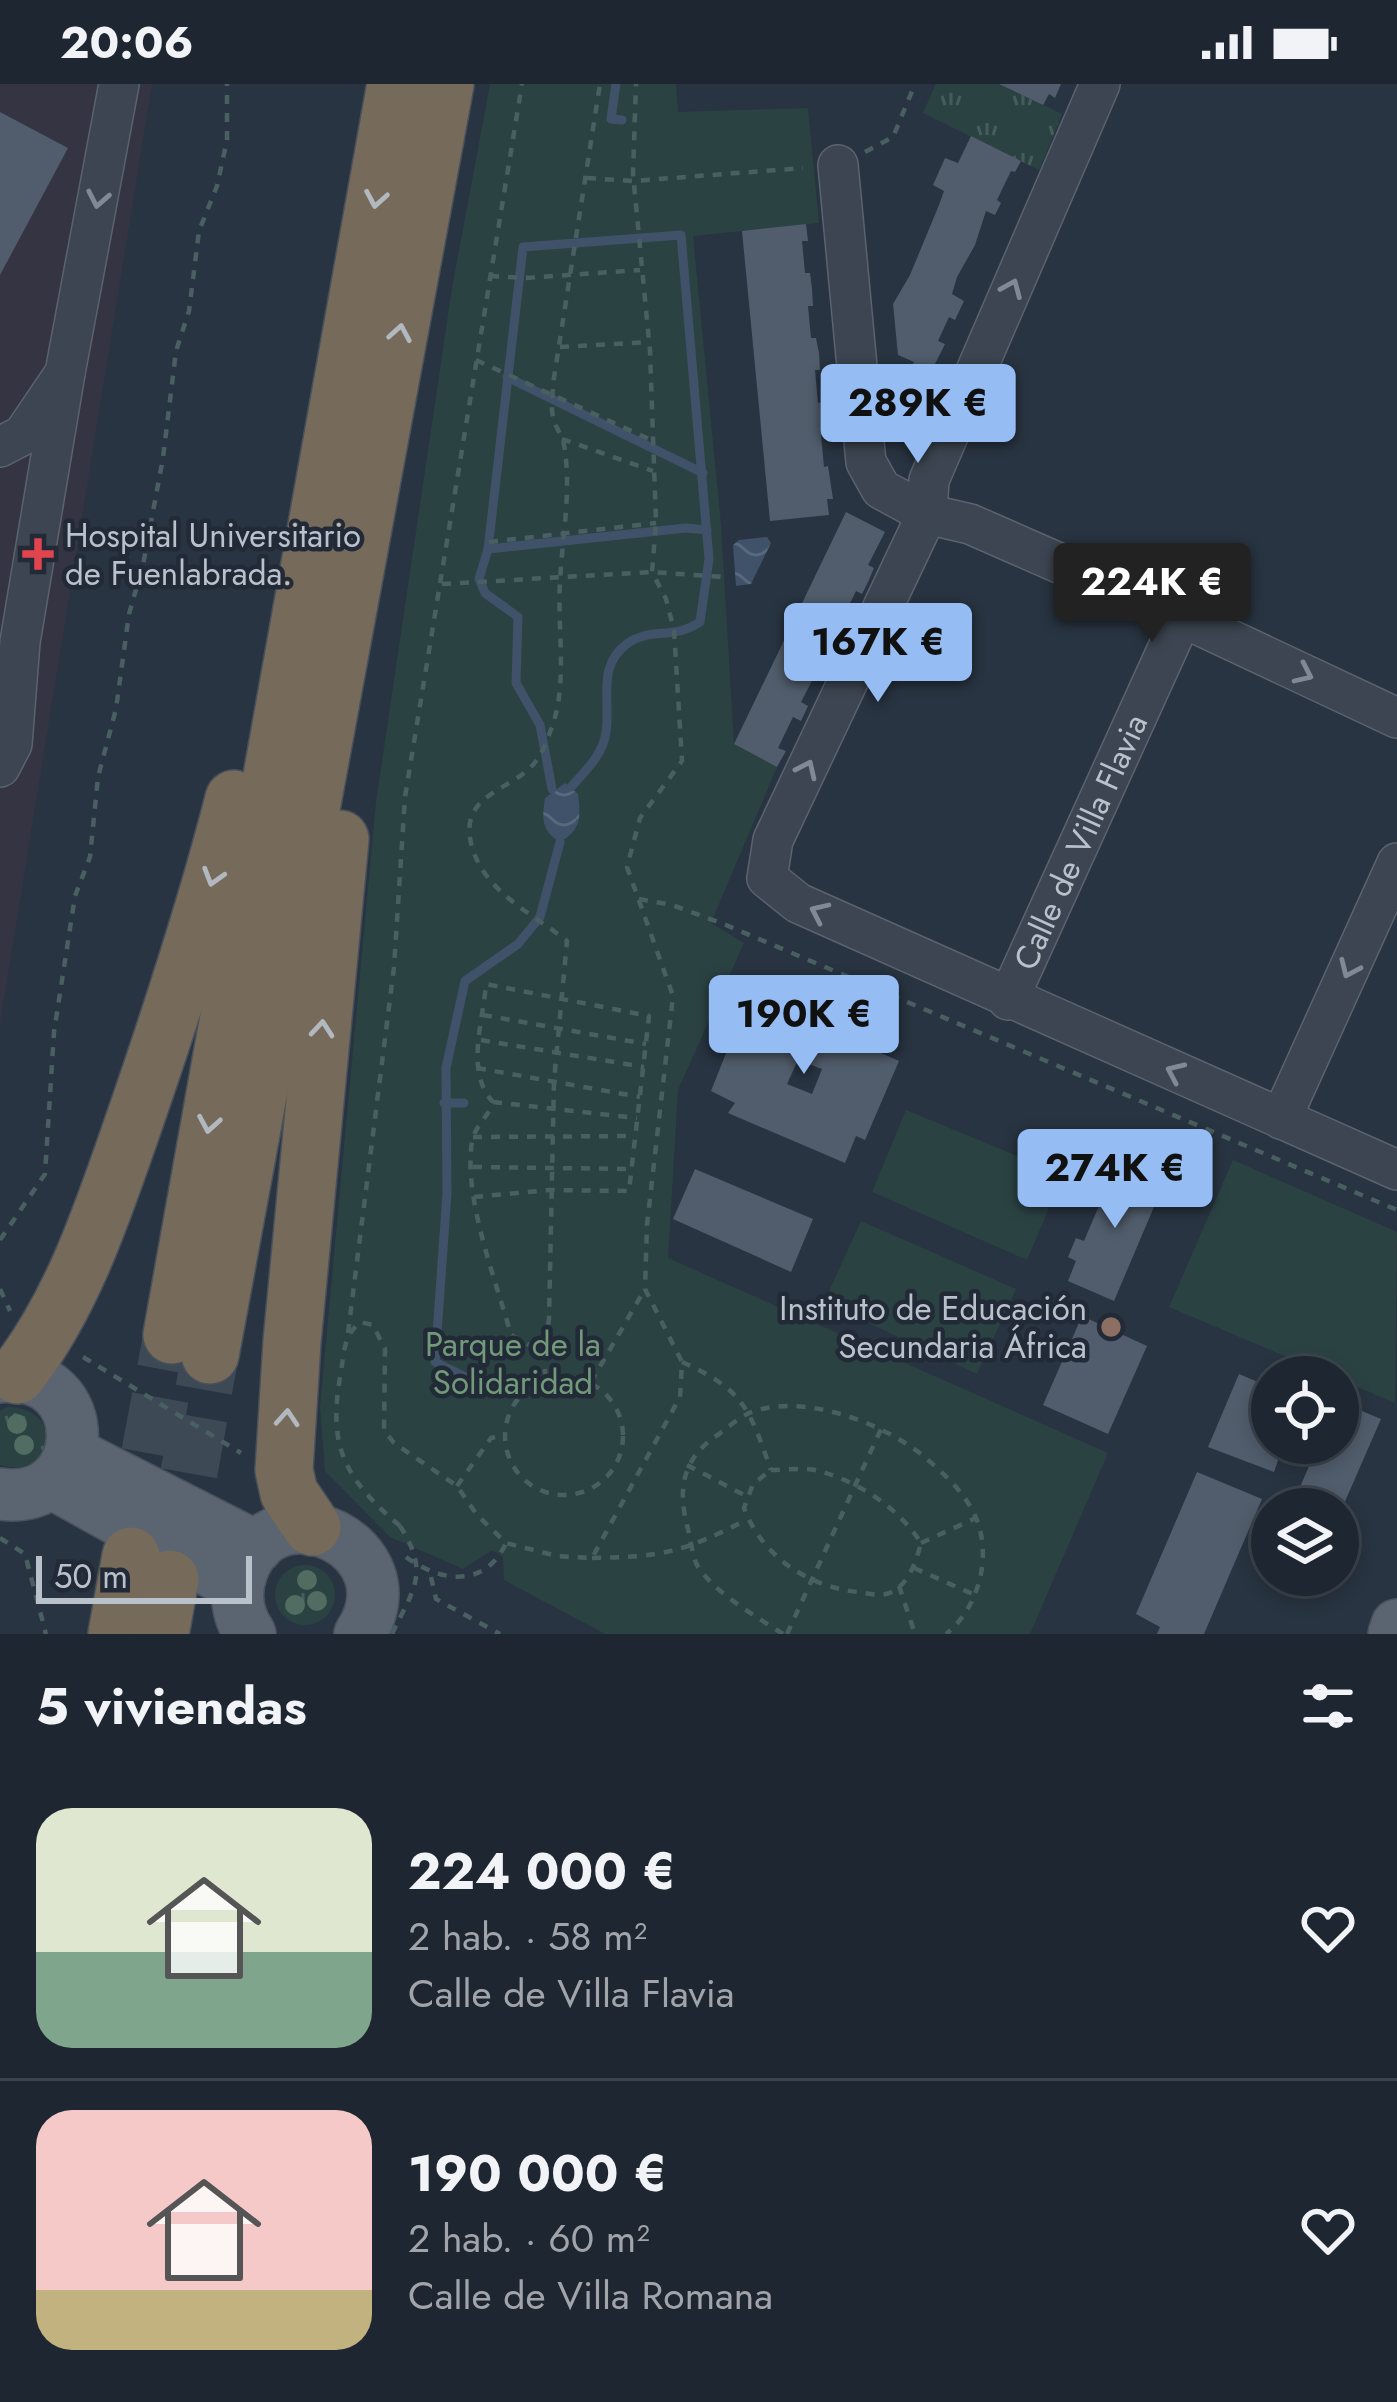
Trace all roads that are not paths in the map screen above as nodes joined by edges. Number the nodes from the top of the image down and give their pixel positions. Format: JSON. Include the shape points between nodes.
{"nodes":[{"id":1,"x":119,"y":84,"type":"edge"},
{"id":2,"x":396,"y":84,"type":"edge"},
{"id":3,"x":445,"y":84,"type":"edge"},
{"id":4,"x":1100,"y":84,"type":"edge"},
{"id":5,"x":838,"y":165,"type":"road end"},
{"id":6,"x":349,"y":348,"type":"junction"},
{"id":7,"x":65,"y":374,"type":"junction"},
{"id":8,"x":0,"y":448,"type":"edge"},
{"id":9,"x":380,"y":448,"type":"junction"},
{"id":10,"x":927,"y":514,"type":"junction"},
{"id":11,"x":1182,"y":617,"type":"junction"},
{"id":12,"x":10,"y":650,"type":"edge"},
{"id":13,"x":1397,"y":718,"type":"edge"},
{"id":14,"x":0,"y":767,"type":"edge"},
{"id":15,"x":1397,"y":863,"type":"edge"},
{"id":16,"x":1009,"y":1000,"type":"junction"},
{"id":17,"x":1281,"y":1119,"type":"junction"},
{"id":18,"x":1397,"y":1170,"type":"edge"},
{"id":19,"x":9,"y":1376,"type":"edge"},
{"id":20,"x":62,"y":1468,"type":"junction"},
{"id":21,"x":0,"y":1494,"type":"edge"},
{"id":22,"x":312,"y":1527,"type":"junction"},
{"id":23,"x":248,"y":1589,"type":"edge"},
{"id":24,"x":154,"y":1590,"type":"tunnel mouth"},
{"id":25,"x":1397,"y":1625,"type":"edge"},
{"id":26,"x":377,"y":1631,"type":"edge"},
{"id":27,"x":117,"y":1634,"type":"edge"},
{"id":28,"x":1394,"y":1634,"type":"edge"}],
"edges":[{"from":1,"to":7,"type":"street","one_way":true},
{"from":2,"to":6,"type":"highway","one_way":true},
{"from":9,"to":3,"type":"highway","one_way":true},
{"from":10,"to":4,"type":"street","one_way":true,"via":[[929,480]]},
{"from":5,"to":10,"type":"street","via":[[866,462],[881,489]]},
{"from":6,"to":9,"type":"highway","one_way":true,"via":[[191,1345]]},
{"from":6,"to":19,"type":"highway","one_way":true,"via":[[218,863],[148,1081],[102,1214],[43,1342]]},
{"from":7,"to":8,"type":"street","via":[[23,435]]},
{"from":7,"to":12,"type":"street"},
{"from":22,"to":9,"type":"highway","one_way":true,"via":[[284,1470],[292,1342],[339,844],[391,467]]},
{"from":10,"to":11,"type":"street","via":[[970,524]]},
{"from":16,"to":10,"type":"street","one_way":true,"via":[[799,903],[767,878],[773,840]]},
{"from":11,"to":13,"type":"street","one_way":true},
{"from":11,"to":16,"type":"street","name":"Calle de Villa Flavia"},
{"from":12,"to":14,"type":"street","via":[[12,743]]},
{"from":15,"to":17,"type":"street","one_way":true},
{"from":17,"to":16,"type":"street","one_way":true},
{"from":17,"to":18,"type":"street"},
{"from":19,"to":20,"type":"main road","via":[[38,1381],[68,1410],[74,1431]]},
{"from":20,"to":21,"type":"main road","via":[[29,1495]]},
{"from":20,"to":23,"type":"main road"},
{"from":22,"to":23,"type":"main road","via":[[273,1535]]},
{"from":22,"to":26,"type":"main road","via":[[356,1551],[369,1573]]},
{"from":24,"to":27,"type":"highway"},
{"from":25,"to":28,"type":"main road"}]}
